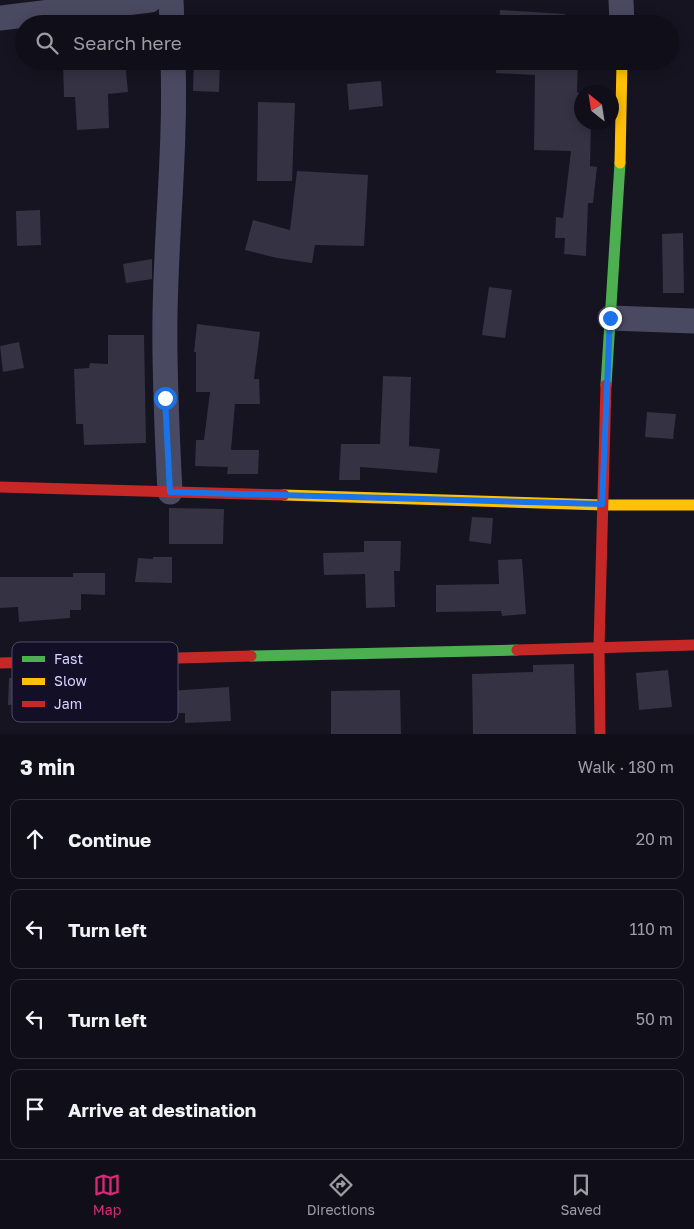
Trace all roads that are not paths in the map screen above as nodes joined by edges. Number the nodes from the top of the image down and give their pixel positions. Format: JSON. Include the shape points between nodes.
{"nodes":[{"id":1,"x":150,"y":0,"type":"edge"},
{"id":2,"x":171,"y":0,"type":"edge"},
{"id":3,"x":621,"y":0,"type":"edge"},
{"id":4,"x":25,"y":15,"type":"edge"},
{"id":5,"x":172,"y":15,"type":"edge"},
{"id":6,"x":622,"y":15,"type":"edge"},
{"id":7,"x":15,"y":16,"type":"edge"},
{"id":8,"x":0,"y":18,"type":"edge"},
{"id":9,"x":173,"y":70,"type":"edge"},
{"id":10,"x":622,"y":70,"type":"edge"},
{"id":11,"x":610,"y":318,"type":"junction"},
{"id":12,"x":694,"y":321,"type":"edge"},
{"id":13,"x":0,"y":487,"type":"edge"},
{"id":14,"x":170,"y":492,"type":"junction"},
{"id":15,"x":602,"y":504,"type":"junction"},
{"id":16,"x":694,"y":505,"type":"edge"},
{"id":17,"x":694,"y":645,"type":"edge"},
{"id":18,"x":599,"y":647,"type":"junction"},
{"id":19,"x":178,"y":658,"type":"edge"},
{"id":20,"x":600,"y":734,"type":"edge"}],
"edges":[{"from":1,"to":4,"type":"street"},
{"from":2,"to":5,"type":"street"},
{"from":3,"to":6,"type":"street"},
{"from":7,"to":8,"type":"street"},
{"from":9,"to":14,"type":"street","via":[[172,186],[165,315]]},
{"from":10,"to":11,"type":"street","via":[[619,186]]},
{"from":11,"to":12,"type":"street"},
{"from":11,"to":15,"type":"street"},
{"from":13,"to":14,"type":"street"},
{"from":14,"to":15,"type":"street"},
{"from":15,"to":16,"type":"street"},
{"from":15,"to":18,"type":"street"},
{"from":17,"to":18,"type":"street"},
{"from":18,"to":19,"type":"street"},
{"from":18,"to":20,"type":"street"}]}
